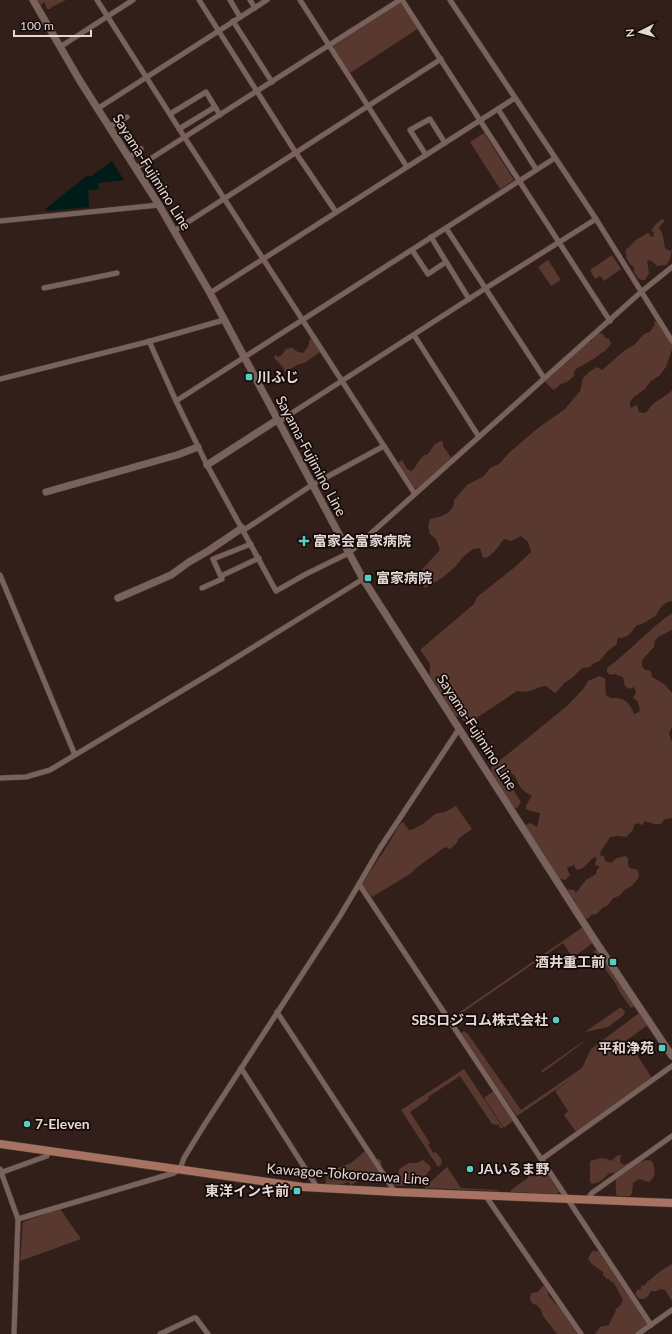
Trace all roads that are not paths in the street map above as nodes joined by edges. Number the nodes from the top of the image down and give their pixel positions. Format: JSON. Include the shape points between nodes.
{"nodes":[{"id":1,"x":33,"y":0,"type":"edge"},
{"id":2,"x":97,"y":0,"type":"edge"},
{"id":3,"x":121,"y":0,"type":"edge"},
{"id":4,"x":133,"y":0,"type":"edge"},
{"id":5,"x":199,"y":0,"type":"edge"},
{"id":6,"x":230,"y":0,"type":"edge"},
{"id":7,"x":250,"y":0,"type":"edge"},
{"id":8,"x":267,"y":0,"type":"edge"},
{"id":9,"x":300,"y":0,"type":"edge"},
{"id":10,"x":401,"y":0,"type":"edge"},
{"id":11,"x":450,"y":0,"type":"edge"},
{"id":12,"x":124,"y":6,"type":"junction"},
{"id":13,"x":255,"y":8,"type":"junction"},
{"id":14,"x":108,"y":16,"type":"junction"},
{"id":15,"x":240,"y":17,"type":"junction"},
{"id":16,"x":233,"y":21,"type":"junction"},
{"id":17,"x":218,"y":31,"type":"junction"},
{"id":18,"x":330,"y":45,"type":"junction"},
{"id":19,"x":60,"y":47,"type":"junction"},
{"id":20,"x":441,"y":59,"type":"junction"},
{"id":21,"x":147,"y":78,"type":"junction"},
{"id":22,"x":272,"y":82,"type":"junction"},
{"id":23,"x":258,"y":91,"type":"junction"},
{"id":24,"x":515,"y":98,"type":"junction"},
{"id":25,"x":369,"y":106,"type":"junction"},
{"id":26,"x":215,"y":107,"type":"junction"},
{"id":27,"x":98,"y":109,"type":"junction"},
{"id":28,"x":498,"y":109,"type":"junction"},
{"id":29,"x":170,"y":114,"type":"junction"},
{"id":30,"x":220,"y":115,"type":"junction"},
{"id":31,"x":127,"y":117,"type":"dead end"},
{"id":32,"x":480,"y":120,"type":"junction"},
{"id":33,"x":109,"y":127,"type":"junction"},
{"id":34,"x":179,"y":129,"type":"junction"},
{"id":35,"x":185,"y":138,"type":"junction"},
{"id":36,"x":444,"y":143,"type":"junction"},
{"id":37,"x":141,"y":149,"type":"dead end"},
{"id":38,"x":296,"y":152,"type":"junction"},
{"id":39,"x":426,"y":155,"type":"junction"},
{"id":40,"x":129,"y":157,"type":"junction"},
{"id":41,"x":555,"y":158,"type":"junction"},
{"id":42,"x":408,"y":167,"type":"junction"},
{"id":43,"x":136,"y":168,"type":"junction"},
{"id":44,"x":536,"y":170,"type":"junction"},
{"id":45,"x":519,"y":181,"type":"junction"},
{"id":46,"x":224,"y":199,"type":"junction"},
{"id":47,"x":159,"y":205,"type":"junction"},
{"id":48,"x":336,"y":212,"type":"junction"},
{"id":49,"x":596,"y":219,"type":"junction"},
{"id":50,"x":0,"y":221,"type":"edge"},
{"id":51,"x":446,"y":228,"type":"junction"},
{"id":52,"x":174,"y":231,"type":"junction"},
{"id":53,"x":431,"y":237,"type":"junction"},
{"id":54,"x":559,"y":242,"type":"junction"},
{"id":55,"x":412,"y":250,"type":"junction"},
{"id":56,"x":263,"y":259,"type":"junction"},
{"id":57,"x":446,"y":262,"type":"junction"},
{"id":58,"x":672,"y":267,"type":"edge"},
{"id":59,"x":117,"y":273,"type":"dead end"},
{"id":60,"x":44,"y":288,"type":"dead end"},
{"id":61,"x":486,"y":288,"type":"junction"},
{"id":62,"x":641,"y":292,"type":"junction"},
{"id":63,"x":210,"y":293,"type":"junction"},
{"id":64,"x":469,"y":299,"type":"junction"},
{"id":65,"x":224,"y":320,"type":"junction"},
{"id":66,"x":303,"y":320,"type":"junction"},
{"id":67,"x":610,"y":321,"type":"junction"},
{"id":68,"x":414,"y":335,"type":"junction"},
{"id":69,"x":149,"y":341,"type":"junction"},
{"id":70,"x":672,"y":341,"type":"edge"},
{"id":71,"x":244,"y":357,"type":"junction"},
{"id":72,"x":544,"y":378,"type":"junction"},
{"id":73,"x":0,"y":379,"type":"edge"},
{"id":74,"x":342,"y":382,"type":"junction"},
{"id":75,"x":176,"y":401,"type":"junction"},
{"id":76,"x":278,"y":421,"type":"junction"},
{"id":77,"x":479,"y":437,"type":"junction"},
{"id":78,"x":384,"y":446,"type":"junction"},
{"id":79,"x":198,"y":447,"type":"junction"},
{"id":80,"x":208,"y":465,"type":"junction"},
{"id":81,"x":312,"y":485,"type":"junction"},
{"id":82,"x":46,"y":492,"type":"dead end"},
{"id":83,"x":415,"y":494,"type":"junction"},
{"id":84,"x":243,"y":529,"type":"junction"},
{"id":85,"x":251,"y":544,"type":"junction"},
{"id":86,"x":208,"y":551,"type":"junction"},
{"id":87,"x":348,"y":554,"type":"junction"},
{"id":88,"x":259,"y":558,"type":"junction"},
{"id":89,"x":213,"y":559,"type":"junction"},
{"id":90,"x":0,"y":575,"type":"edge"},
{"id":91,"x":221,"y":576,"type":"junction"},
{"id":92,"x":363,"y":579,"type":"junction"},
{"id":93,"x":202,"y":588,"type":"dead end"},
{"id":94,"x":118,"y":598,"type":"dead end"},
{"id":95,"x":459,"y":729,"type":"junction"},
{"id":96,"x":75,"y":755,"type":"junction"},
{"id":97,"x":0,"y":778,"type":"edge"},
{"id":98,"x":360,"y":884,"type":"junction"},
{"id":99,"x":277,"y":1012,"type":"junction"},
{"id":100,"x":672,"y":1056,"type":"edge"},
{"id":101,"x":672,"y":1066,"type":"edge"},
{"id":102,"x":241,"y":1068,"type":"junction"},
{"id":103,"x":672,"y":1136,"type":"edge"},
{"id":104,"x":0,"y":1144,"type":"edge"},
{"id":105,"x":48,"y":1151,"type":"junction"},
{"id":106,"x":542,"y":1159,"type":"junction"},
{"id":107,"x":180,"y":1169,"type":"junction"},
{"id":108,"x":1,"y":1172,"type":"edge"},
{"id":109,"x":317,"y":1187,"type":"junction"},
{"id":110,"x":395,"y":1192,"type":"junction"},
{"id":111,"x":485,"y":1195,"type":"junction"},
{"id":112,"x":568,"y":1199,"type":"junction"},
{"id":113,"x":587,"y":1200,"type":"junction"},
{"id":114,"x":672,"y":1203,"type":"edge"},
{"id":115,"x":18,"y":1220,"type":"junction"},
{"id":116,"x":672,"y":1310,"type":"edge"},
{"id":117,"x":651,"y":1325,"type":"junction"},
{"id":118,"x":14,"y":1334,"type":"edge"},
{"id":119,"x":160,"y":1334,"type":"edge"},
{"id":120,"x":208,"y":1334,"type":"edge"},
{"id":121,"x":582,"y":1334,"type":"edge"},
{"id":122,"x":638,"y":1334,"type":"edge"}],
"edges":[{"from":1,"to":19,"type":"main road","name":"Sayama-Fujimino Line"},
{"from":2,"to":14,"type":"street"},
{"from":3,"to":12,"type":"street"},
{"from":4,"to":12,"type":"street"},
{"from":5,"to":17,"type":"street"},
{"from":6,"to":15,"type":"street"},
{"from":7,"to":13,"type":"street"},
{"from":8,"to":13,"type":"street"},
{"from":9,"to":18,"type":"street"},
{"from":10,"to":18,"type":"street"},
{"from":10,"to":20,"type":"street"},
{"from":11,"to":24,"type":"street"},
{"from":12,"to":14,"type":"street"},
{"from":13,"to":15,"type":"street"},
{"from":14,"to":19,"type":"street"},
{"from":14,"to":21,"type":"street"},
{"from":15,"to":16,"type":"street"},
{"from":16,"to":17,"type":"street"},
{"from":16,"to":22,"type":"street"},
{"from":17,"to":21,"type":"street"},
{"from":17,"to":23,"type":"street"},
{"from":18,"to":22,"type":"street"},
{"from":18,"to":25,"type":"street"},
{"from":19,"to":27,"type":"main road","name":"Sayama-Fujimino Line"},
{"from":20,"to":25,"type":"street"},
{"from":20,"to":32,"type":"street"},
{"from":21,"to":27,"type":"street"},
{"from":21,"to":29,"type":"street"},
{"from":22,"to":23,"type":"street"},
{"from":23,"to":30,"type":"street"},
{"from":23,"to":38,"type":"street"},
{"from":24,"to":28,"type":"street"},
{"from":24,"to":41,"type":"street"},
{"from":25,"to":38,"type":"street"},
{"from":25,"to":42,"type":"street"},
{"from":26,"to":29,"type":"street","via":[[206,92]]},
{"from":26,"to":30,"type":"street"},
{"from":26,"to":34,"type":"street"},
{"from":27,"to":33,"type":"main road","name":"Sayama-Fujimino Line"},
{"from":28,"to":32,"type":"street"},
{"from":28,"to":44,"type":"street"},
{"from":29,"to":34,"type":"street"},
{"from":30,"to":35,"type":"street"},
{"from":31,"to":33,"type":"street"},
{"from":32,"to":36,"type":"street"},
{"from":32,"to":45,"type":"street"},
{"from":33,"to":40,"type":"main road","name":"Sayama-Fujimino Line"},
{"from":34,"to":35,"type":"street"},
{"from":35,"to":43,"type":"street"},
{"from":35,"to":46,"type":"street"},
{"from":36,"to":39,"type":"street"},
{"from":36,"to":39,"type":"street","via":[[430,119],[410,130]]},
{"from":37,"to":40,"type":"street"},
{"from":38,"to":46,"type":"street"},
{"from":38,"to":48,"type":"street"},
{"from":39,"to":42,"type":"street"},
{"from":40,"to":43,"type":"main road","name":"Sayama-Fujimino Line"},
{"from":41,"to":44,"type":"street"},
{"from":41,"to":49,"type":"street"},
{"from":42,"to":48,"type":"street"},
{"from":43,"to":47,"type":"main road","name":"Sayama-Fujimino Line"},
{"from":44,"to":45,"type":"street"},
{"from":45,"to":51,"type":"street"},
{"from":45,"to":54,"type":"street"},
{"from":46,"to":52,"type":"street"},
{"from":46,"to":56,"type":"street"},
{"from":47,"to":50,"type":"street"},
{"from":47,"to":52,"type":"main road","name":"Sayama-Fujimino Line"},
{"from":48,"to":56,"type":"street"},
{"from":49,"to":54,"type":"street"},
{"from":49,"to":62,"type":"street"},
{"from":51,"to":53,"type":"street"},
{"from":51,"to":61,"type":"street"},
{"from":52,"to":63,"type":"main road","name":"Sayama-Fujimino Line"},
{"from":53,"to":55,"type":"street"},
{"from":53,"to":57,"type":"street"},
{"from":54,"to":61,"type":"street"},
{"from":54,"to":67,"type":"street"},
{"from":55,"to":57,"type":"street","via":[[428,274]]},
{"from":55,"to":66,"type":"street"},
{"from":56,"to":63,"type":"street"},
{"from":56,"to":66,"type":"street"},
{"from":57,"to":64,"type":"street"},
{"from":58,"to":62,"type":"street"},
{"from":59,"to":60,"type":"street"},
{"from":61,"to":64,"type":"street"},
{"from":61,"to":72,"type":"street"},
{"from":62,"to":67,"type":"street"},
{"from":62,"to":70,"type":"street"},
{"from":63,"to":65,"type":"main road","name":"Sayama-Fujimino Line"},
{"from":64,"to":68,"type":"street"},
{"from":65,"to":69,"type":"street"},
{"from":65,"to":71,"type":"main road","name":"Sayama-Fujimino Line"},
{"from":66,"to":71,"type":"street"},
{"from":66,"to":74,"type":"street"},
{"from":67,"to":72,"type":"street"},
{"from":68,"to":74,"type":"street"},
{"from":68,"to":77,"type":"street"},
{"from":69,"to":73,"type":"street"},
{"from":69,"to":75,"type":"street"},
{"from":71,"to":75,"type":"street"},
{"from":71,"to":76,"type":"main road","name":"Sayama-Fujimino Line"},
{"from":72,"to":77,"type":"street"},
{"from":74,"to":76,"type":"street"},
{"from":74,"to":78,"type":"street"},
{"from":75,"to":79,"type":"street"},
{"from":76,"to":80,"type":"main road"},
{"from":76,"to":81,"type":"main road","name":"Sayama-Fujimino Line"},
{"from":77,"to":83,"type":"street"},
{"from":78,"to":81,"type":"street"},
{"from":78,"to":83,"type":"street"},
{"from":79,"to":80,"type":"street"},
{"from":79,"to":82,"type":"main road"},
{"from":80,"to":84,"type":"street"},
{"from":81,"to":84,"type":"street"},
{"from":81,"to":87,"type":"main road","name":"Sayama-Fujimino Line"},
{"from":83,"to":87,"type":"street"},
{"from":84,"to":85,"type":"street"},
{"from":84,"to":86,"type":"main road"},
{"from":85,"to":88,"type":"street"},
{"from":85,"to":89,"type":"street"},
{"from":86,"to":89,"type":"street"},
{"from":86,"to":94,"type":"main road","via":[[172,575]]},
{"from":87,"to":88,"type":"street","via":[[276,591]]},
{"from":87,"to":92,"type":"main road","name":"Sayama-Fujimino Line"},
{"from":88,"to":91,"type":"street"},
{"from":89,"to":91,"type":"street"},
{"from":90,"to":96,"type":"street"},
{"from":91,"to":93,"type":"street","via":[[222,579]]},
{"from":92,"to":95,"type":"main road","name":"Sayama-Fujimino Line"},
{"from":92,"to":96,"type":"street"},
{"from":95,"to":98,"type":"street","via":[[380,848]]},
{"from":95,"to":100,"type":"main road","name":"Sayama-Fujimino Line"},
{"from":96,"to":97,"type":"street","via":[[38,774]]},
{"from":98,"to":99,"type":"street"},
{"from":98,"to":106,"type":"street"},
{"from":99,"to":102,"type":"street"},
{"from":99,"to":110,"type":"street"},
{"from":101,"to":106,"type":"street"},
{"from":102,"to":107,"type":"street","via":[[203,1126]]},
{"from":102,"to":109,"type":"street"},
{"from":103,"to":113,"type":"street","via":[[592,1193]]},
{"from":104,"to":105,"type":"main road","name":"Kawagoe-Tokorozawa Line"},
{"from":105,"to":107,"type":"main road","name":"Kawagoe-Tokorozawa Line"},
{"from":105,"to":108,"type":"street","via":[[47,1156]]},
{"from":106,"to":112,"type":"street"},
{"from":107,"to":109,"type":"main road","name":"Kawagoe-Tokorozawa Line"},
{"from":107,"to":115,"type":"street","via":[[174,1173]]},
{"from":108,"to":115,"type":"street"},
{"from":109,"to":110,"type":"main road","name":"Kawagoe-Tokorozawa Line"},
{"from":110,"to":111,"type":"main road","name":"Kawagoe-Tokorozawa Line"},
{"from":111,"to":112,"type":"main road","name":"Kawagoe-Tokorozawa Line"},
{"from":111,"to":121,"type":"street"},
{"from":112,"to":113,"type":"main road","name":"Kawagoe-Tokorozawa Line"},
{"from":112,"to":117,"type":"street"},
{"from":113,"to":114,"type":"main road","name":"Kawagoe-Tokorozawa Line"},
{"from":115,"to":118,"type":"street"},
{"from":116,"to":117,"type":"street"},
{"from":117,"to":122,"type":"street"},
{"from":119,"to":120,"type":"street","via":[[194,1318]]}]}
